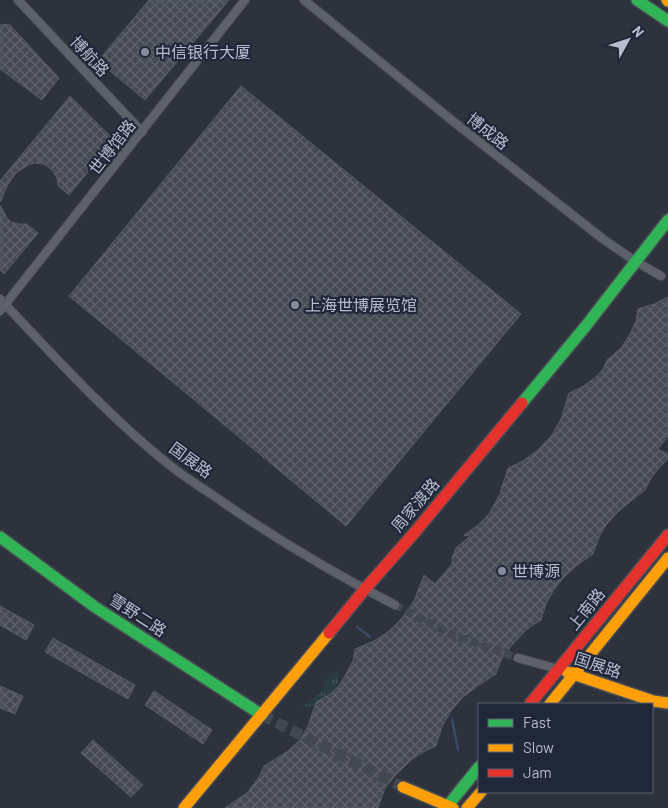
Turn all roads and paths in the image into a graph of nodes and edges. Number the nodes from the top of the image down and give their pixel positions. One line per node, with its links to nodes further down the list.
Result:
1 (18, 0): 6 (street, 博航路)
2 (245, 0): 6 (street, 世博馆路)
3 (304, 0): 8 (street, 博成路)
4 (637, 0): 5 (street)
5 (668, 21)
6 (142, 132): 10 (street, 世博馆路)
7 (668, 220): 8 (street, 周家渡路)
8 (635, 261): 9 (street, 博成路); 14 (street, 周家渡路)
9 (661, 276)
10 (2, 305): 14 (street, 国展路)
11 (668, 535): 17 (street, 上南路)
12 (0, 537): 22 (street, 雪野二路)
13 (668, 558): 18 (street, 上南路)
14 (365, 589): 15 (street, 国展路); 22 (street, 周家渡路)
15 (395, 605)
16 (518, 658): 17 (street, 国展路)
17 (558, 669): 18 (street, 国展路); 19 (street, 上南路)
18 (574, 674): 20 (street, 上南路); 21 (street, 国展路)
19 (531, 703)
20 (551, 703)
21 (668, 703)
22 (262, 714): 27 (street, 周家渡路)
23 (478, 768): 26 (street)
24 (403, 787): 26 (street)
25 (479, 793): 28 (street)
26 (449, 807)
27 (184, 808)
28 (467, 808)

